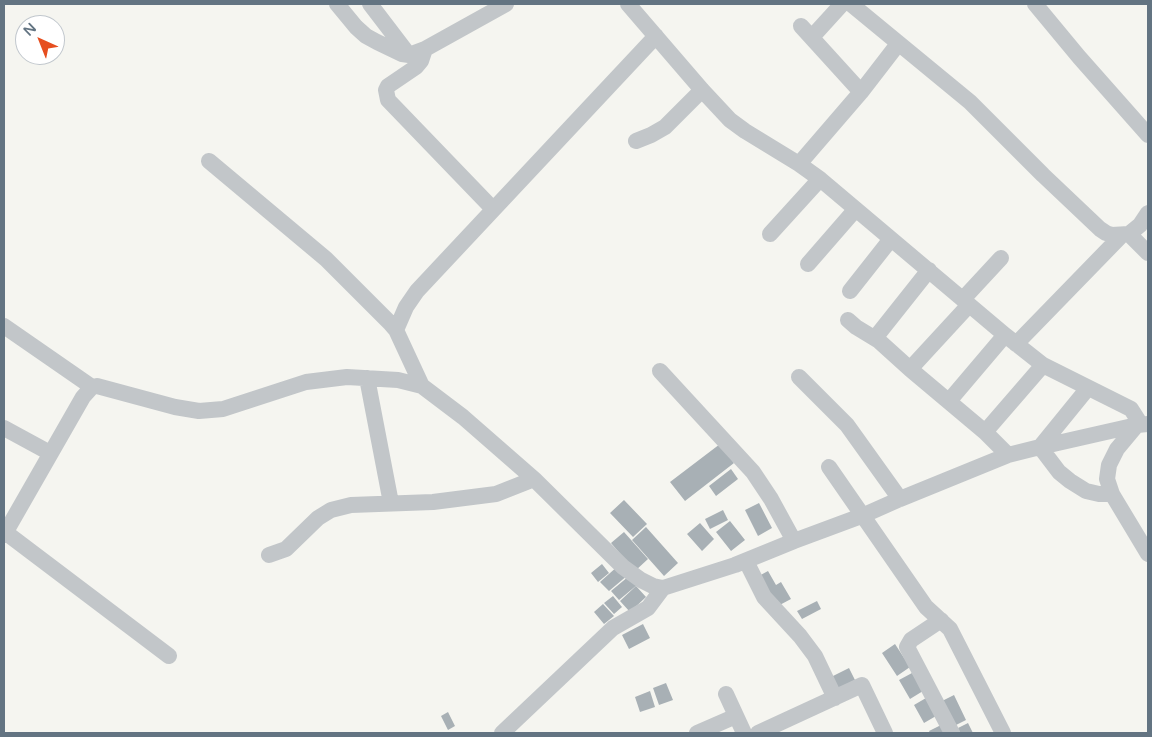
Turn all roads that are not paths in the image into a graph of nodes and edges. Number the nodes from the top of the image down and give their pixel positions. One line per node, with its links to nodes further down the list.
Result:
1 (338, 4): 11 (street)
2 (370, 4): 11 (street)
3 (506, 4): 10 (street)
4 (628, 4): 8 (street)
5 (842, 4): 13 (street)
6 (851, 4): 9 (street)
7 (1035, 4): 14 (street)
8 (656, 36): 12 (street); 19 (street)
9 (898, 44): 13 (street); 23 (street)
10 (425, 49): 11 (street); 19 (street)
11 (409, 55)
12 (702, 90): 15 (street); 17 (street)
13 (861, 92): 17 (street)
14 (1148, 135)
15 (636, 141)
16 (209, 162): 32 (street)
17 (799, 164): 18 (street)
18 (820, 179): 20 (street); 22 (street)
19 (494, 209): 32 (street)
20 (855, 210): 24 (street); 27 (street)
21 (1148, 213): 23 (street)
22 (770, 234)
23 (1126, 234): 25 (street); 35 (street)
24 (891, 239): 28 (street); 29 (street)
25 (1148, 253)
26 (1001, 258): 30 (street)
27 (808, 264)
28 (929, 270): 30 (street); 34 (street)
29 (850, 291)
30 (966, 302): 35 (street); 37 (street)
31 (848, 320): 34 (street)
32 (396, 330): 41 (street)
33 (7, 334): 42 (street)
34 (875, 338): 37 (street)
35 (1010, 340): 36 (street); 44 (street)
36 (1043, 365): 43 (street); 47 (street)
37 (910, 370): 44 (street)
38 (660, 371): 58 (street)
39 (367, 378): 41 (street); 42 (street); 55 (street)
40 (800, 378): 54 (street)
41 (422, 386): 52 (street)
42 (92, 387): 49 (street)
43 (1088, 388): 45 (street); 48 (street)
44 (949, 401): 47 (street)
45 (1143, 425): 48 (street); 53 (street)
46 (4, 428): 49 (street)
47 (985, 432): 50 (street)
48 (1040, 446): 50 (street); 53 (street)
49 (50, 453): 57 (street)
50 (1008, 456): 54 (street)
51 (829, 467): 56 (street)
52 (534, 479): 55 (street); 62 (street)
53 (1112, 494): 59 (street)
54 (900, 499): 56 (street)
55 (391, 503): 60 (street)
56 (864, 516): 58 (street); 63 (street)
57 (4, 534): 64 (street)
58 (794, 541): 61 (street)
59 (1148, 554)
60 (269, 555)
61 (746, 561): 62 (street); 66 (street)
62 (663, 588): 68 (street)
63 (941, 620): 73 (street); 74 (street)
64 (169, 656)
65 (726, 694): 67 (street)
66 (835, 698): 71 (street); 72 (street)
67 (736, 716): 69 (street); 70 (street)
68 (502, 733)
69 (697, 733)
70 (744, 733)
71 (758, 733)
72 (885, 733)
73 (952, 733)
74 (1003, 733)

